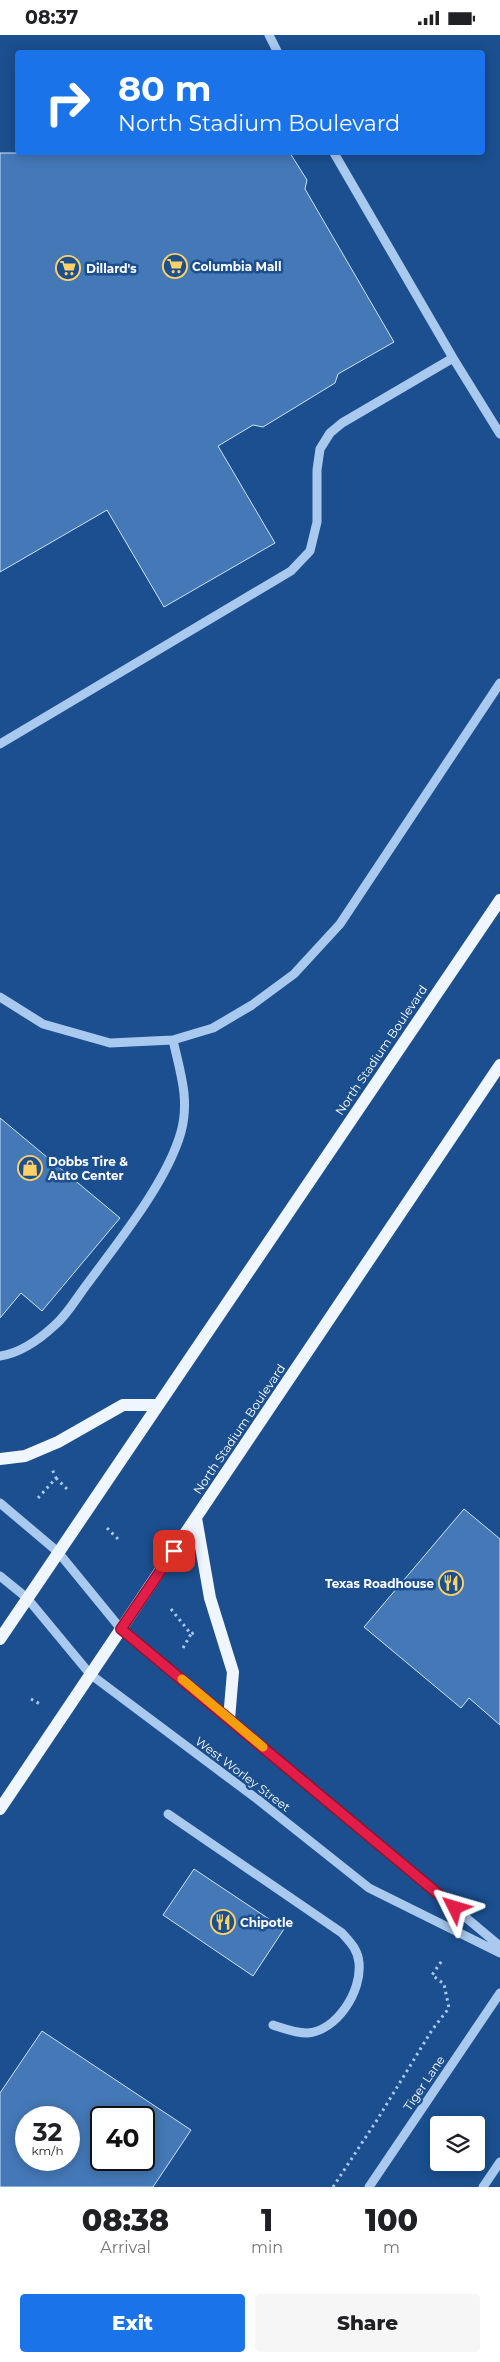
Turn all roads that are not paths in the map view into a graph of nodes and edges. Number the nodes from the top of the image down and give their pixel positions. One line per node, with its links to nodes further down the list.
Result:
1 (270, 35): 2 (street)
2 (277, 50)
3 (335, 155): 4 (street)
4 (453, 359): 5 (street); 7 (street)
5 (500, 434)
6 (500, 683): 10 (street)
7 (0, 744)
8 (500, 899): 13 (main road, North Stadium Boulevard)
9 (0, 997): 10 (street)
10 (172, 1040): 12 (street)
11 (500, 1065): 16 (main road, North Stadium Boulevard)
12 (0, 1356)
13 (158, 1405): 14 (main road); 17 (main road, North Stadium Boulevard)
14 (0, 1459)
15 (0, 1503): 17 (street)
16 (196, 1518): 20 (main road, North Stadium Boulevard); 23 (main road)
17 (58, 1552): 19 (main road, North Stadium Boulevard); 20 (street)
18 (0, 1576): 19 (street, West Worley Street)
19 (27, 1598): 21 (main road, North Stadium Boulevard); 22 (street, West Worley Street)
20 (121, 1629): 22 (main road, North Stadium Boulevard); 23 (street)
21 (0, 1639)
22 (90, 1674): 24 (main road, North Stadium Boulevard); 27 (street, West Worley Street)
23 (229, 1719): 26 (street)
24 (0, 1809)
25 (168, 1814): 29 (street)
26 (500, 1946)
27 (500, 1953)
28 (500, 1993): 31 (street, Tiger Lane)
29 (273, 2025)
30 (500, 2163): 32 (street)
31 (369, 2187)
32 (483, 2187)

